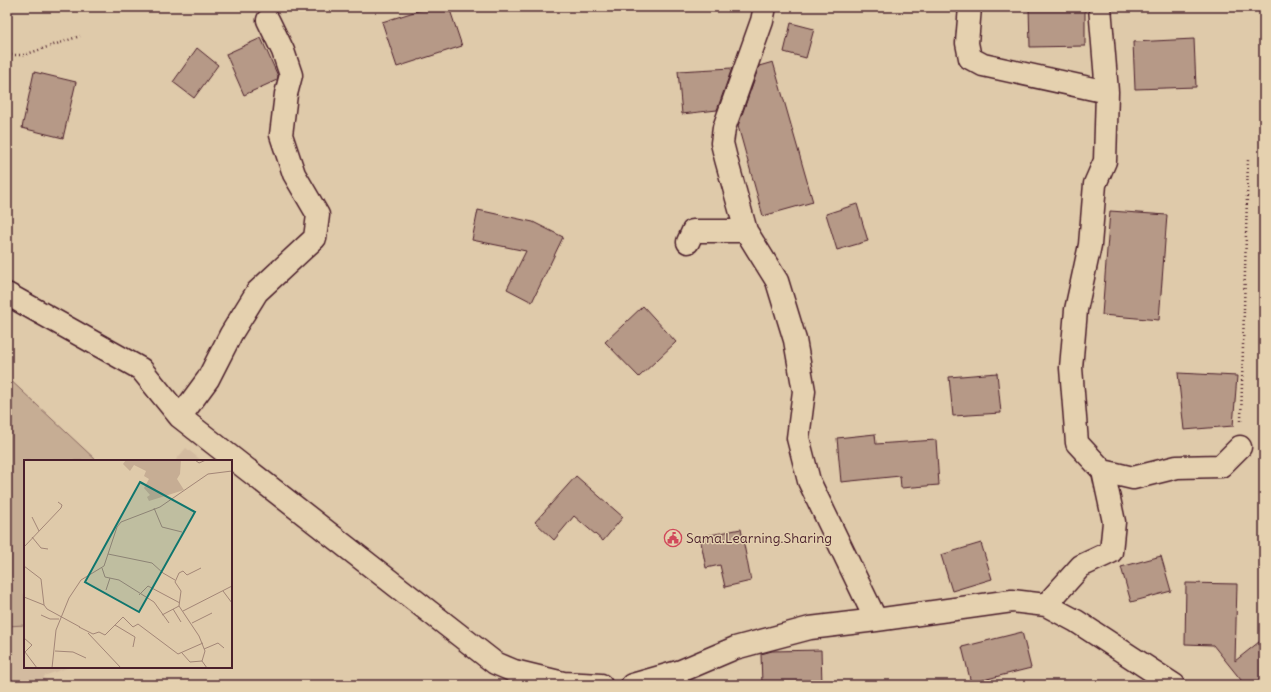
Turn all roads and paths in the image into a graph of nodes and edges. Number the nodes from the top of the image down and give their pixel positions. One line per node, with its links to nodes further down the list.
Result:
1 (765, 7): 9 (street)
2 (970, 7): 7 (street)
3 (1100, 7): 7 (street)
4 (268, 20): 12 (street)
5 (80, 36): 6 (path)
6 (7, 55)
7 (1107, 92): 14 (street)
8 (1248, 159): 13 (path)
9 (746, 231): 10 (street); 16 (street)
10 (688, 242)
11 (7, 294): 12 (street)
12 (180, 417): 17 (street)
13 (1240, 447): 14 (street)
14 (1104, 471): 15 (street)
15 (1046, 606): 16 (street); 19 (street)
16 (876, 620): 18 (street)
17 (601, 685)
18 (632, 685)
19 (1174, 685)

